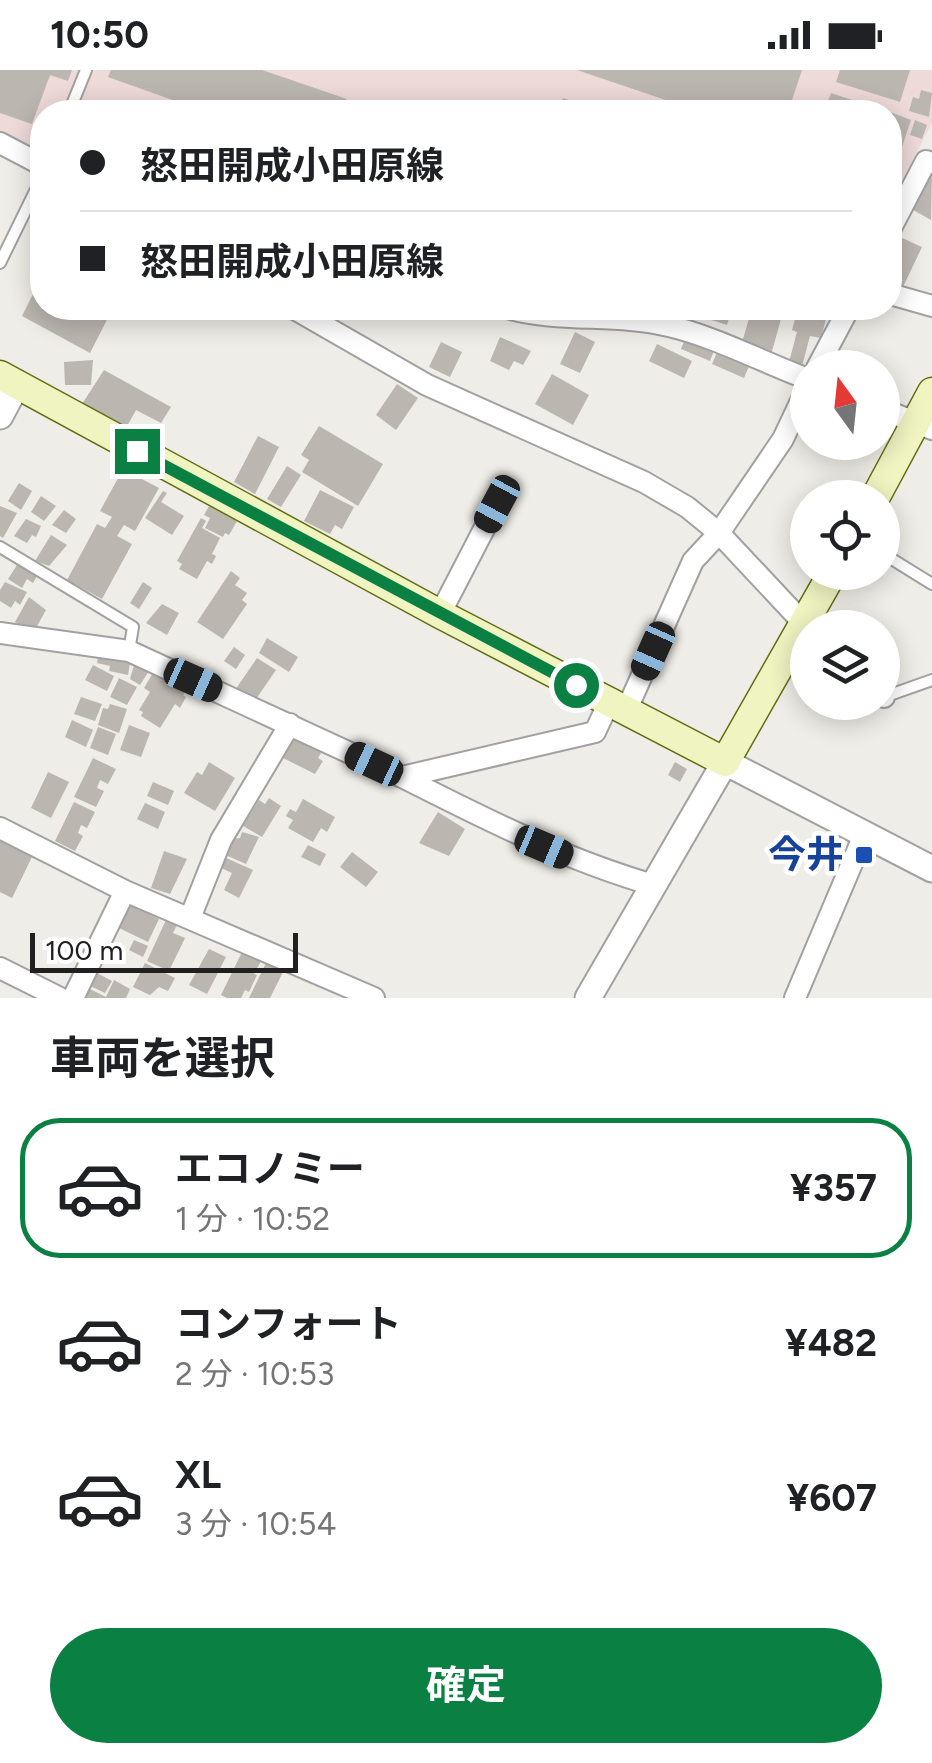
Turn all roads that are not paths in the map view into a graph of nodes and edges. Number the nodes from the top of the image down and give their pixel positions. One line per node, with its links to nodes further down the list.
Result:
1 (86, 70): 2 (lane)
2 (74, 100)
3 (0, 142): 4 (street)
4 (30, 158)
5 (930, 158): 7 (street)
6 (30, 201): 8 (lane)
7 (902, 208)
8 (0, 263)
9 (902, 297): 10 (street)
10 (932, 306)
11 (314, 320): 24 (street)
12 (579, 320): 15 (street)
13 (842, 320): 14 (street)
14 (826, 350)
15 (790, 375)
16 (8, 380): 18 (street); 29 (main road)
17 (932, 392): 21 (main road)
18 (0, 416)
19 (900, 416): 21 (street)
20 (790, 422): 24 (street)
21 (924, 426): 22 (main road)
22 (887, 480)
23 (497, 504): 29 (street)
24 (719, 534): 28 (street); 35 (street)
25 (0, 547): 31 (lane)
26 (900, 564): 27 (lane)
27 (932, 584)
28 (792, 610)
29 (440, 614): 35 (main road)
30 (0, 634): 31 (street)
31 (128, 651): 36 (street)
32 (790, 652): 37 (main road)
33 (932, 680): 34 (lane)
34 (900, 691)
35 (618, 707): 37 (main road); 38 (street)
36 (290, 724): 38 (street); 44 (street)
37 (725, 762): 40 (street); 42 (street)
38 (402, 777): 42 (street)
39 (0, 828): 43 (street)
40 (864, 835): 41 (street); 50 (street)
41 (932, 869)
42 (653, 885): 49 (street)
43 (125, 892): 44 (street); 47 (street)
44 (190, 918): 48 (street)
45 (0, 968): 46 (street)
46 (60, 998)
47 (73, 998)
48 (374, 998)
49 (588, 998)
50 (795, 998)

